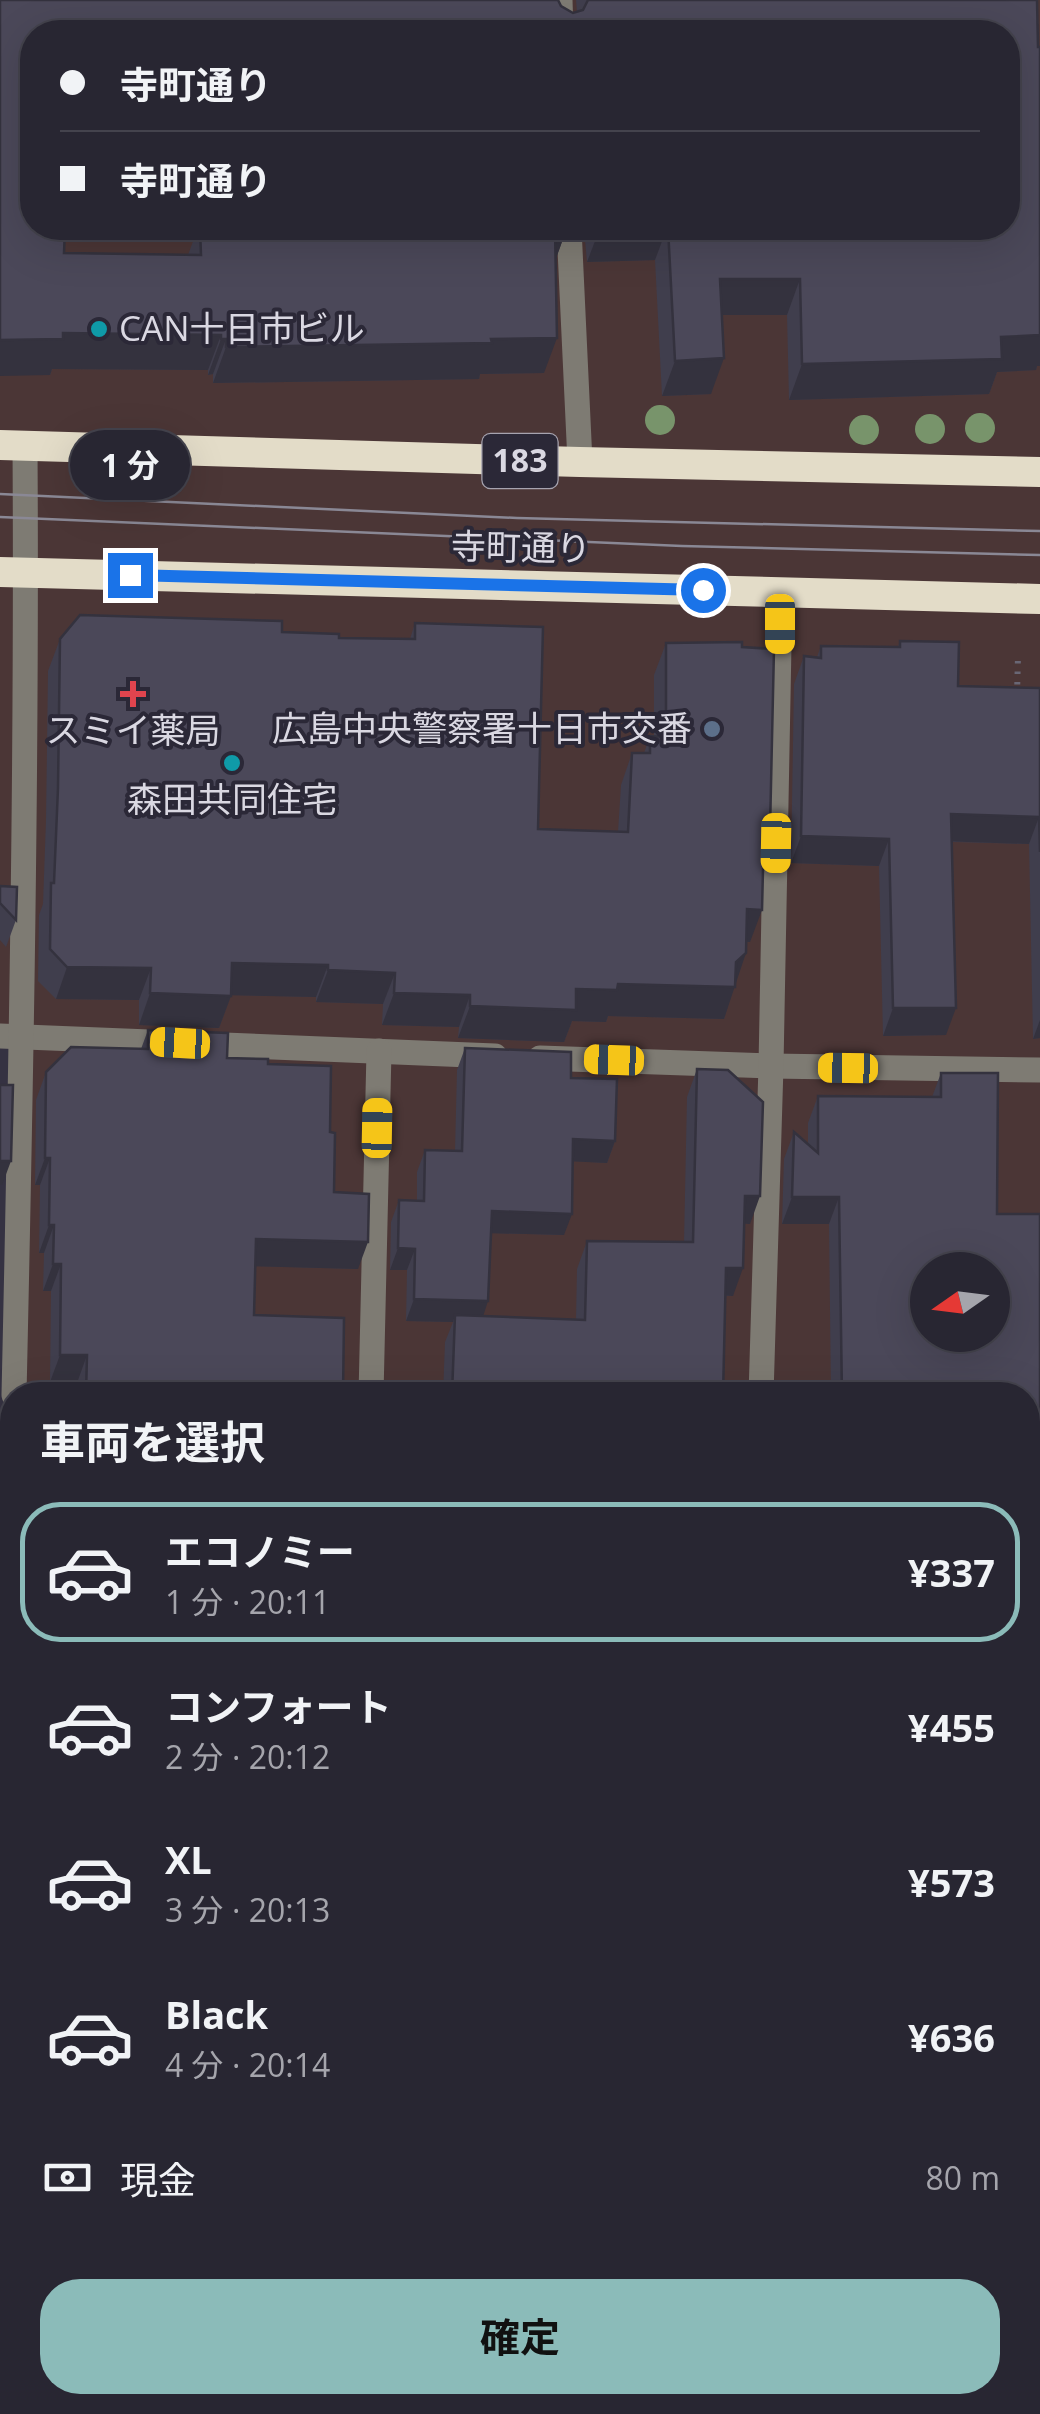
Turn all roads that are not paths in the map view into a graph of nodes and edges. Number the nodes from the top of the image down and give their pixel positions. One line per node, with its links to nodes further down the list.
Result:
1 (570, 240): 3 (street)
2 (13, 446): 3 (highway, 183); 5 (street)
3 (580, 462): 4 (highway, 183)
4 (1040, 472)
5 (13, 573): 6 (highway, 寺町通り); 8 (street)
6 (780, 592): 7 (highway, 寺町通り); 10 (street)
7 (1040, 599)
8 (11, 1036): 9 (street); 12 (street)
9 (379, 1051): 10 (street); 13 (street)
10 (771, 1066): 11 (street); 14 (street)
11 (1040, 1070)
12 (14, 1382)
13 (371, 1382)
14 (761, 1382)

